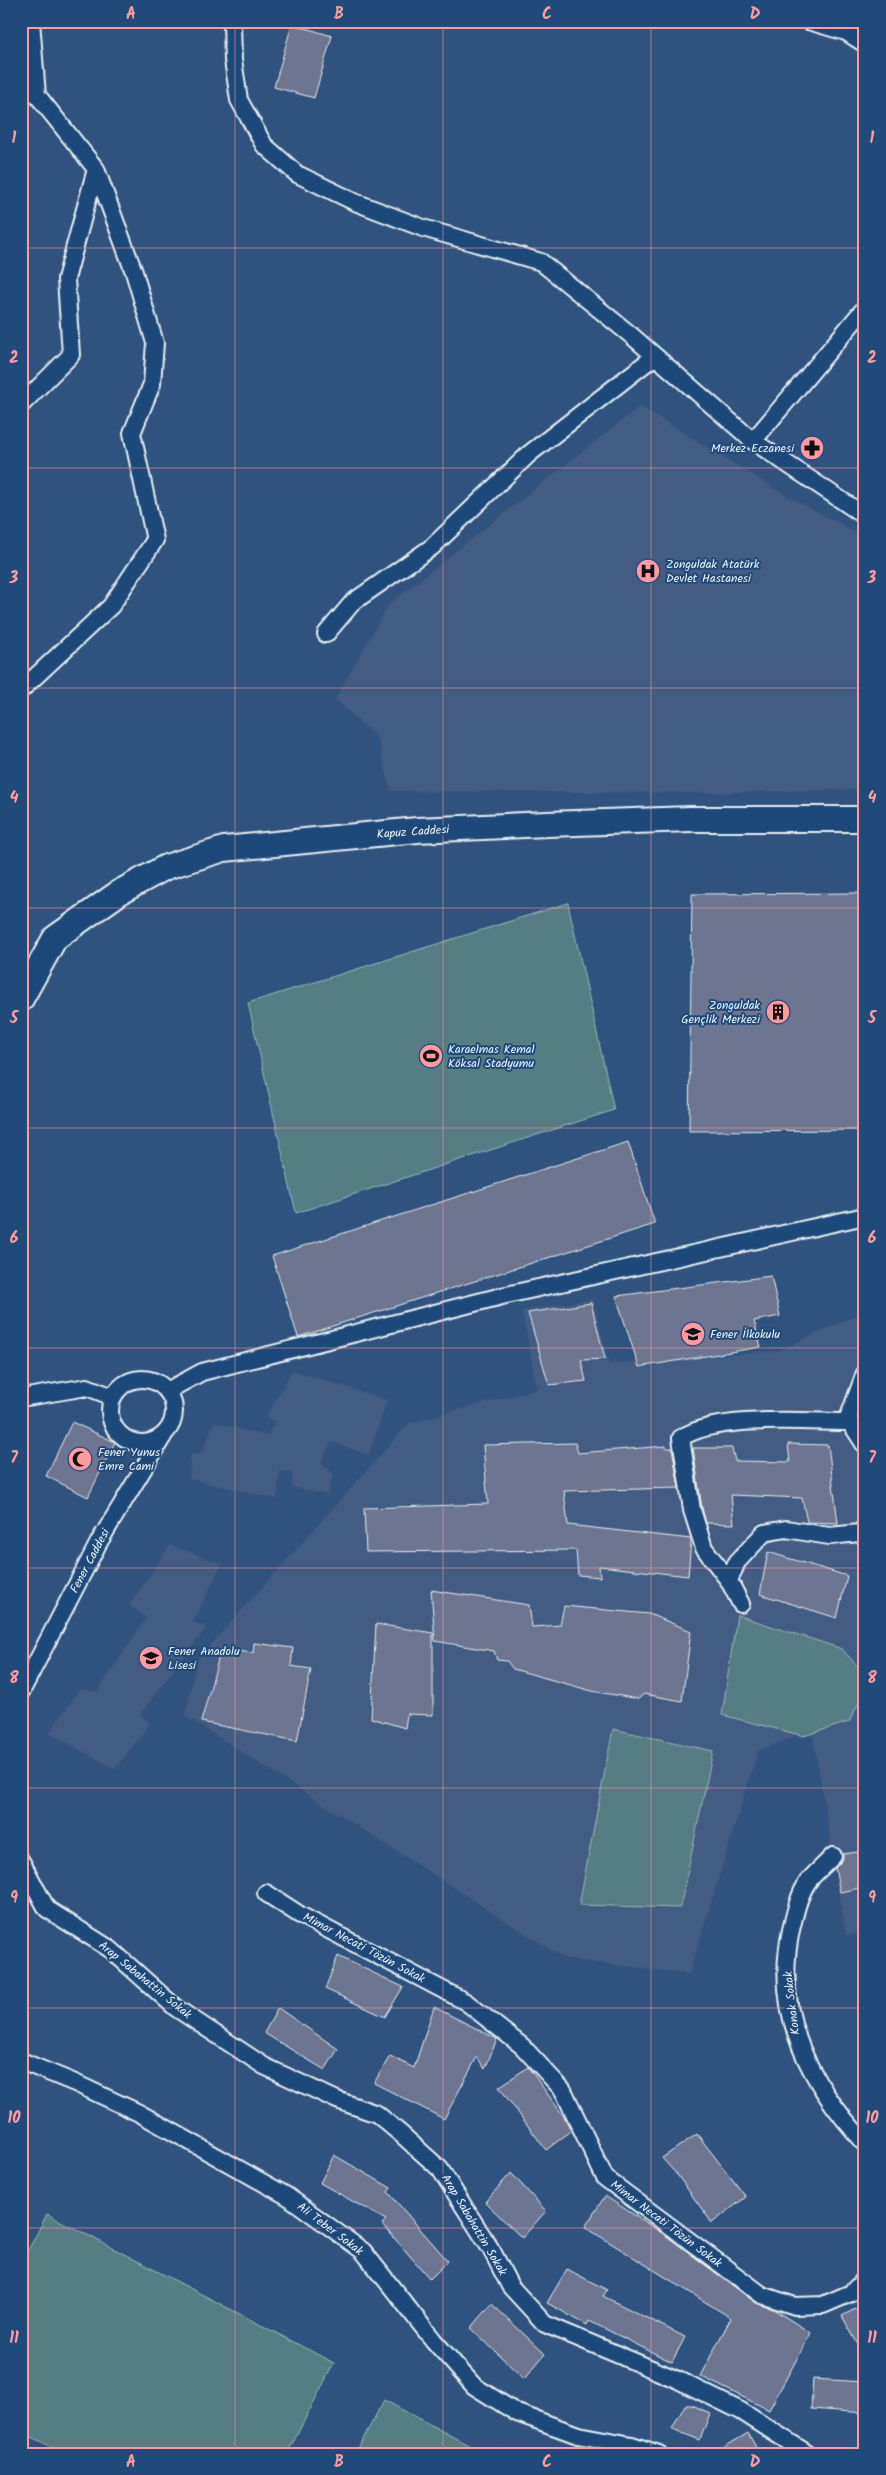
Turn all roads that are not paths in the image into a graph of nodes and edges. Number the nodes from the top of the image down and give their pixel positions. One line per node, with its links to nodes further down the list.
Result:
1 (32, 21): 5 (street)
2 (232, 21): 7 (street)
3 (808, 21): 4 (street)
4 (865, 44)
5 (96, 169): 8 (street); 12 (street)
6 (865, 308): 9 (street)
7 (655, 356): 9 (street); 11 (street)
8 (21, 405)
9 (753, 441): 10 (street)
10 (865, 516)
11 (326, 634)
12 (21, 690)
13 (865, 820): 14 (main road, Kapuz Caddesi)
14 (21, 999)
15 (865, 1216): 17 (street)
16 (865, 1373): 20 (street)
17 (167, 1391): 18 (street); 21 (street)
18 (113, 1397): 19 (street); 21 (street)
19 (21, 1398)
20 (850, 1422): 22 (street); 24 (street)
21 (165, 1433): 26 (street, Fener Caddesi)
22 (865, 1446)
23 (865, 1526): 24 (street)
24 (729, 1581): 25 (street)
25 (741, 1604)
26 (21, 1692)
27 (833, 1856): 31 (street, Konak Sokak)
28 (21, 1861): 34 (street, Arap Sabahattin Sokak)
29 (266, 1893): 32 (street, Mimar Necati Tözün Sokak)
30 (21, 2062): 33 (street, Ali Teber Sokak)
31 (865, 2143)
32 (865, 2278)
33 (658, 2454)
34 (808, 2454)

